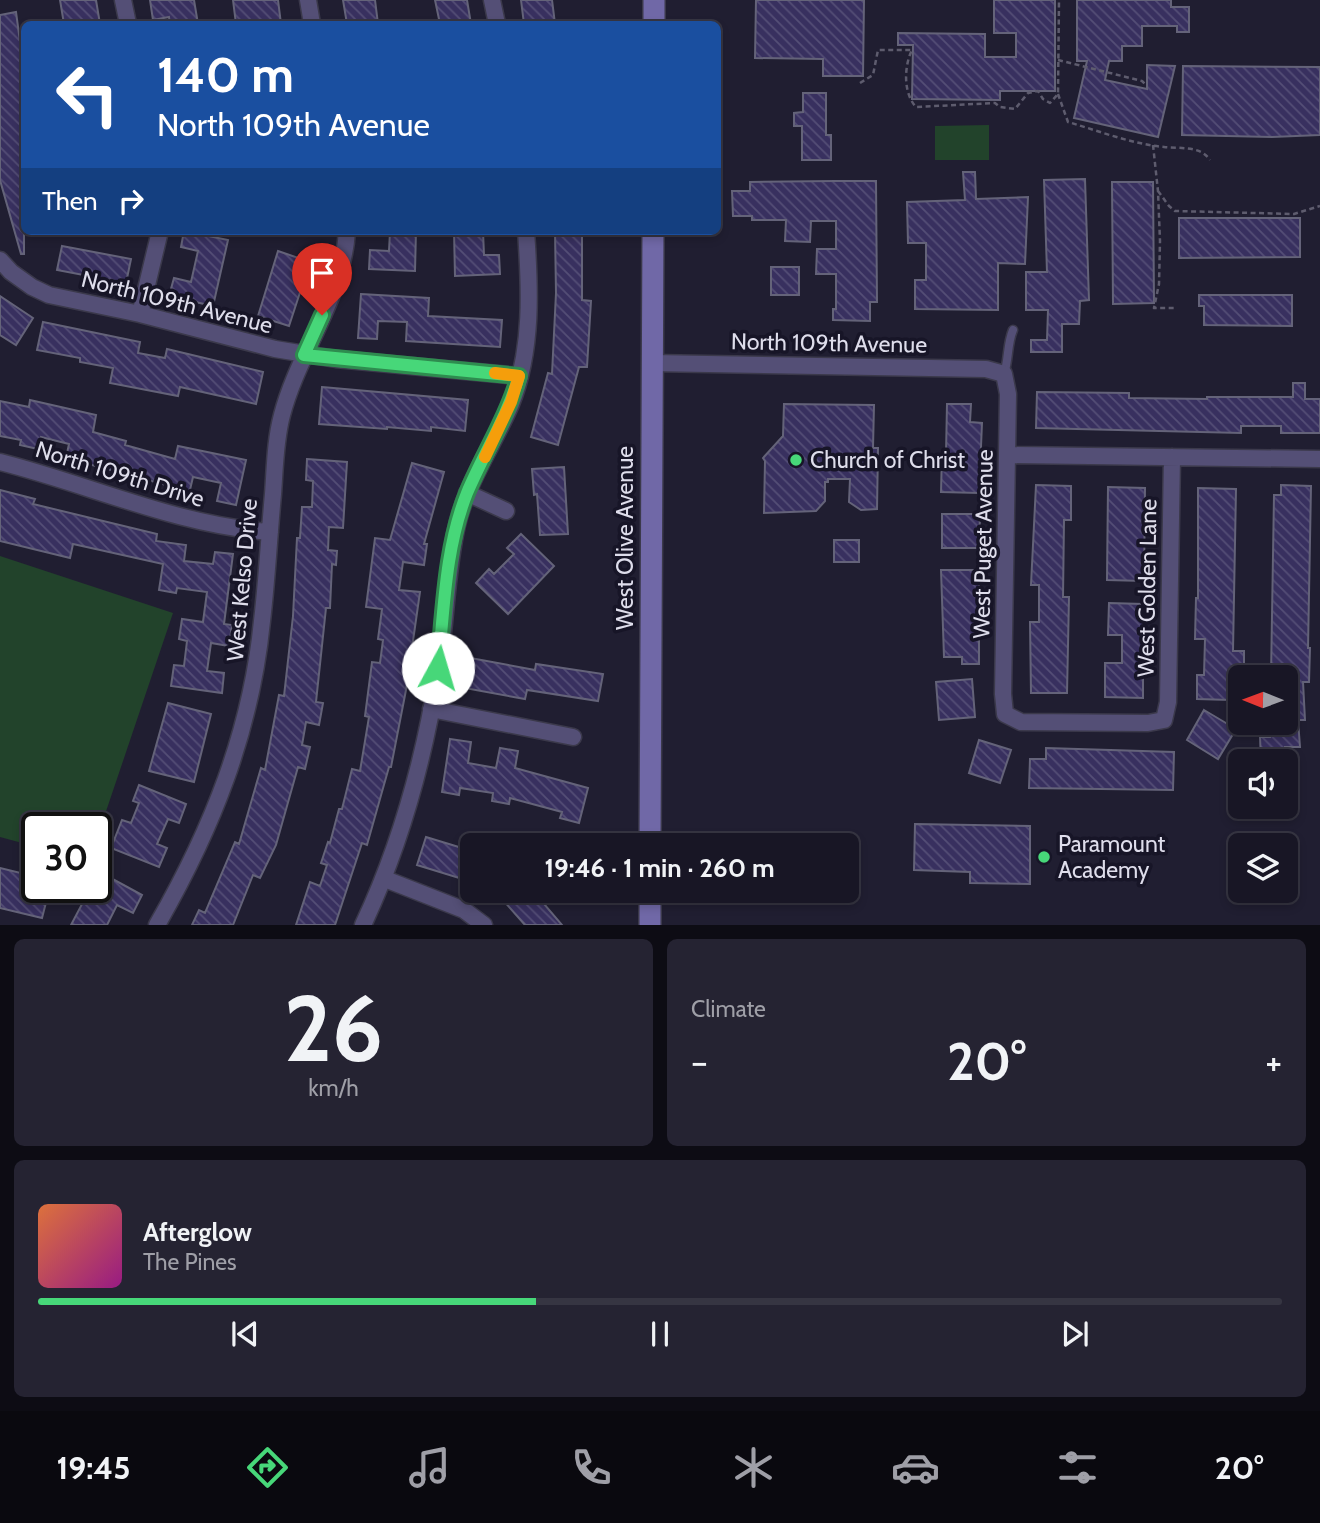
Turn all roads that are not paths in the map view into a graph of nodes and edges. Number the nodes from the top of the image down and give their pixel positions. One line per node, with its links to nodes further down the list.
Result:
1 (123, 0): 5 (street)
2 (308, 0): 6 (street)
3 (492, 0): 7 (street)
4 (654, 0): 8 (main road)
5 (127, 21)
6 (312, 21)
7 (496, 21)
8 (654, 21)
9 (159, 235): 14 (street)
10 (346, 235): 16 (street, West Kelso Drive)
11 (526, 235): 19 (street)
12 (653, 235): 17 (main road, West Olive Avenue)
13 (1, 261): 14 (street, North 109th Avenue)
14 (140, 314): 16 (street, North 109th Avenue)
15 (1013, 330): 18 (lane)
16 (304, 355): 19 (street, North 109th Avenue); 26 (street, West Kelso Drive)
17 (652, 363): 18 (street, North 109th Avenue); 30 (main road, West Olive Avenue)
18 (1004, 374): 20 (street, West Puget Avenue)
19 (519, 376): 24 (street)
20 (1007, 455): 21 (street); 28 (street, West Puget Avenue)
21 (1172, 457): 22 (street); 28 (street, West Golden Lane)
22 (1320, 459)
23 (0, 462): 26 (street, North 109th Drive)
24 (467, 494): 25 (street); 27 (street)
25 (506, 511)
26 (270, 532): 33 (street, West Kelso Drive)
27 (432, 709): 29 (street); 31 (street)
28 (1164, 720)
29 (573, 737)
30 (650, 833)
31 (385, 879): 34 (street); 35 (street)
32 (650, 903): 36 (main road)
33 (156, 925)
34 (363, 925)
35 (484, 925)
36 (650, 925)

